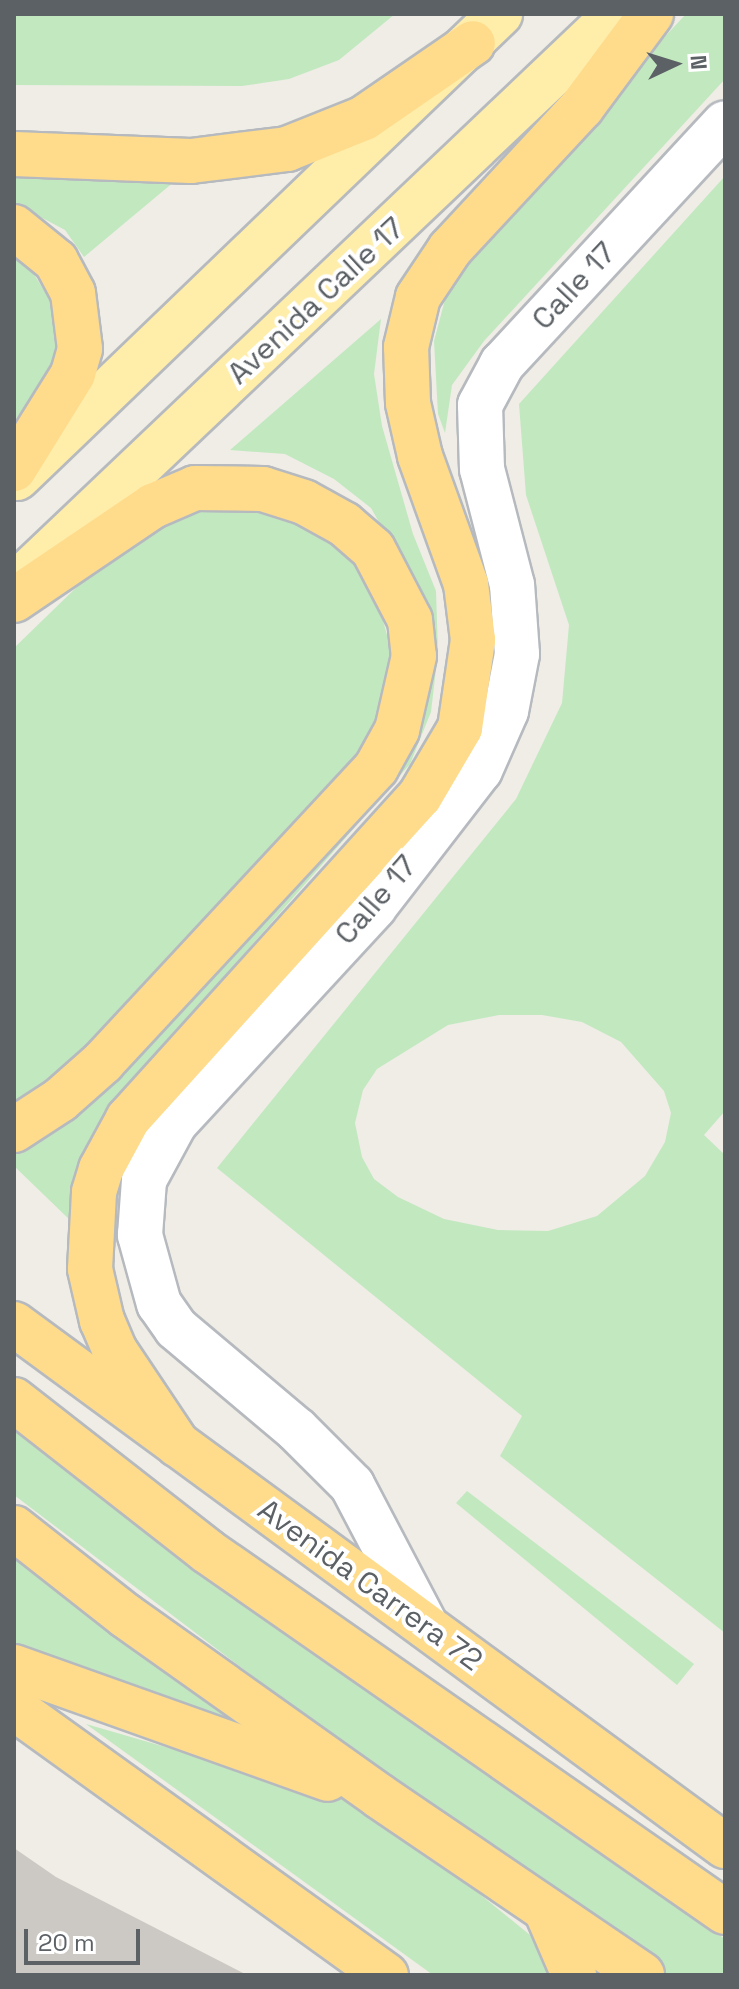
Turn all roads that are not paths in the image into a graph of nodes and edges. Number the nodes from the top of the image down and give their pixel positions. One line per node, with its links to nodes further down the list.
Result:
1 (616, 14): 9 (main road, Avenida Calle 17)
2 (651, 14): 14 (highway)
3 (486, 28): 5 (highway); 8 (main road)
4 (725, 123): 16 (street, Calle 17)
5 (14, 154)
6 (14, 227): 7 (highway)
7 (14, 469)
8 (14, 480)
9 (14, 585)
10 (14, 600): 11 (highway)
11 (14, 1130)
12 (14, 1324): 14 (highway, Avenida Carrera 72)
13 (14, 1400): 20 (highway)
14 (178, 1445): 16 (highway, Avenida Carrera 72)
15 (14, 1528): 19 (highway)
16 (426, 1626): 21 (highway, Avenida Carrera 72)
17 (14, 1667): 19 (highway)
18 (14, 1708): 24 (highway)
19 (379, 1796): 22 (highway)
20 (561, 1799): 21 (highway); 23 (highway)
21 (725, 1849)
22 (546, 1910): 25 (highway); 26 (highway)
23 (725, 1912)
24 (386, 1975)
25 (574, 1975)
26 (642, 1975)

